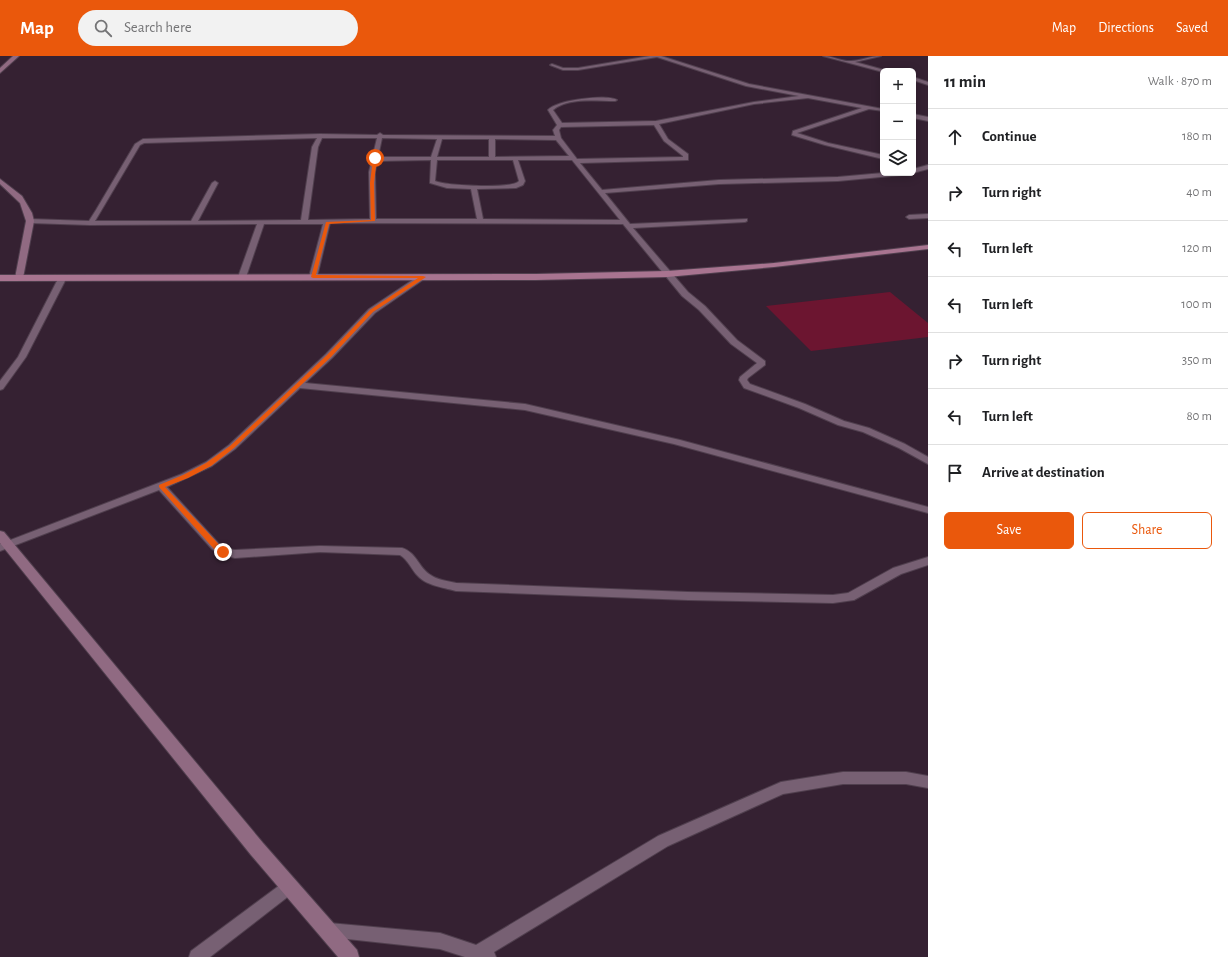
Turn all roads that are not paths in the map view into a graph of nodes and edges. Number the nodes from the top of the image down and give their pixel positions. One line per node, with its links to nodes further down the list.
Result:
1 (16, 56): 8 (street)
2 (657, 56): 6 (street); 13 (street)
3 (825, 56): 5 (street)
4 (879, 56): 5 (street)
5 (850, 62): 7 (street)
6 (552, 65)
7 (880, 70)
8 (0, 71)
9 (916, 78): 11 (street)
10 (916, 79): 12 (street)
11 (928, 79)
12 (928, 84)
13 (809, 96): 15 (street); 19 (street)
14 (614, 100): 20 (street)
15 (869, 107): 16 (street); 26 (street)
16 (880, 109)
17 (916, 117): 18 (street)
18 (928, 119)
19 (656, 123): 20 (street); 31 (street)
20 (560, 125): 25 (street)
21 (320, 136): 22 (street); 45 (street); 47 (street)
22 (380, 136): 23 (street); 27 (street)
23 (440, 136): 24 (street); 28 (street)
24 (492, 137): 25 (street); 29 (street)
25 (558, 138): 31 (street)
26 (880, 156)
27 (375, 158): 28 (street); 43 (street)
28 (434, 158): 29 (street); 37 (street)
29 (492, 158): 30 (street)
30 (515, 158): 31 (street); 37 (street)
31 (575, 160): 38 (street)
32 (928, 167): 33 (street)
33 (916, 169)
34 (880, 175): 38 (street)
35 (0, 181): 42 (street)
36 (216, 183): 48 (street)
37 (474, 187): 44 (street)
38 (601, 192): 50 (street)
39 (928, 216): 40 (street)
40 (909, 217)
41 (745, 220): 50 (street)
42 (30, 221): 47 (street); 58 (street)
43 (373, 221): 44 (street); 46 (street)
44 (480, 221): 50 (street)
45 (304, 222): 46 (street); 49 (street)
46 (327, 222): 55 (street)
47 (90, 223): 48 (street)
48 (193, 223): 49 (street)
49 (261, 223): 54 (street)
50 (627, 224): 52 (street)
51 (928, 247): 52 (main road)
52 (667, 274): 56 (main road); 61 (street)
53 (63, 277): 54 (main road); 58 (main road); 60 (street)
54 (242, 277): 55 (main road)
55 (313, 277): 56 (main road)
56 (423, 277): 59 (street)
57 (0, 278): 58 (main road)
58 (18, 278)
59 (297, 385): 62 (street); 63 (street)
60 (0, 387)
61 (928, 461)
62 (161, 486): 64 (street); 65 (street)
63 (928, 510)
64 (3, 543): 67 (street)
65 (928, 561)
66 (928, 782): 69 (street)
67 (289, 886): 68 (street); 70 (street)
68 (327, 930): 69 (street); 71 (street)
69 (482, 955)
70 (198, 957)
71 (350, 957)

